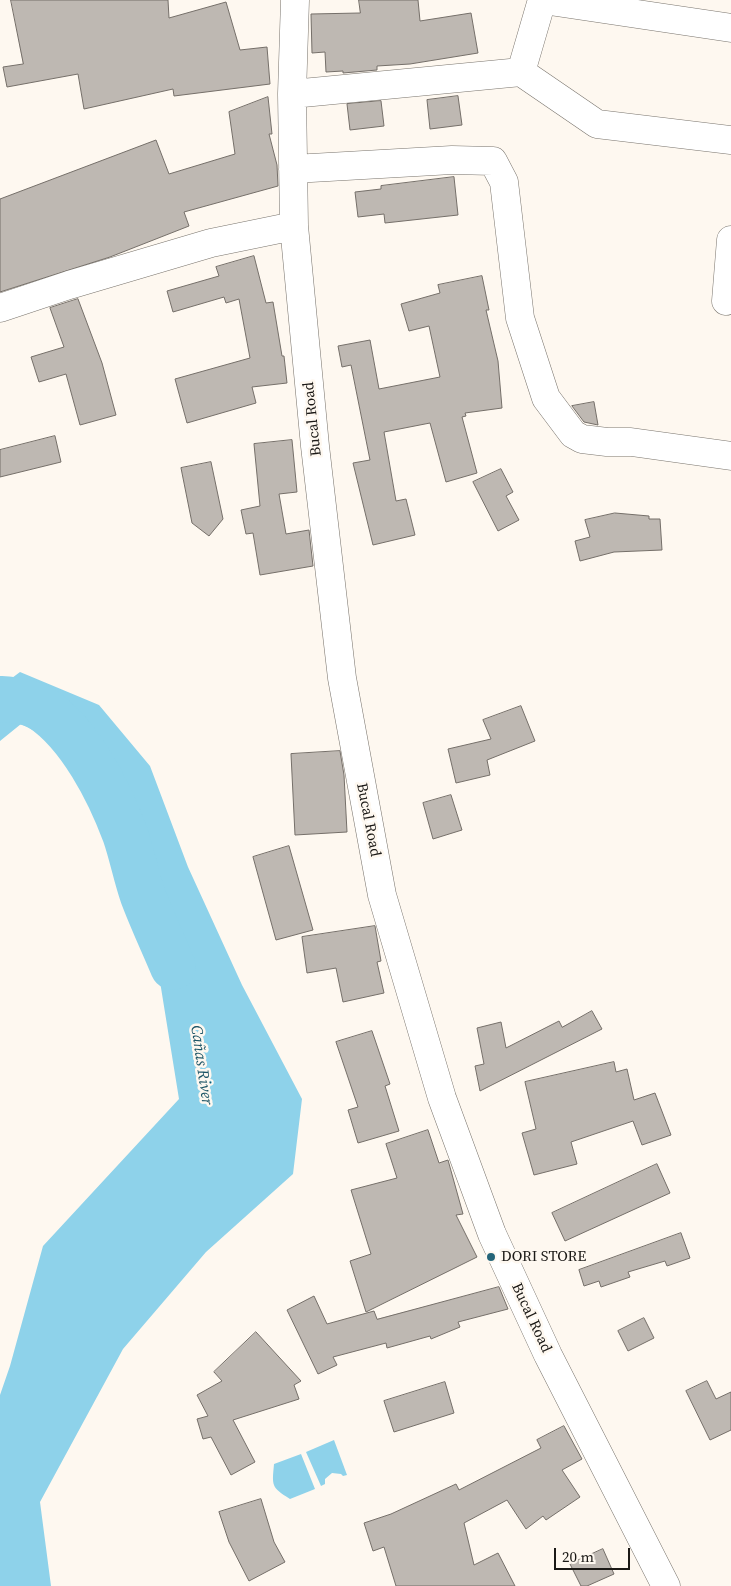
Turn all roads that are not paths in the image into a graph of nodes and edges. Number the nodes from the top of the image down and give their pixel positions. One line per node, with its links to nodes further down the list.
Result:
1 (295, 0): 6 (street, Bucal Road)
2 (542, 0): 3 (street); 5 (street)
3 (630, 6): 4 (street)
4 (731, 28)
5 (521, 72): 6 (street); 7 (street)
6 (292, 94): 8 (street, Bucal Road)
7 (731, 140)
8 (293, 168): 9 (street, Bucal Road); 13 (street)
9 (294, 226): 12 (street); 14 (street, Bucal Road)
10 (731, 240): 11 (street)
11 (726, 301)
12 (0, 308)
13 (731, 456)
14 (666, 1586)

